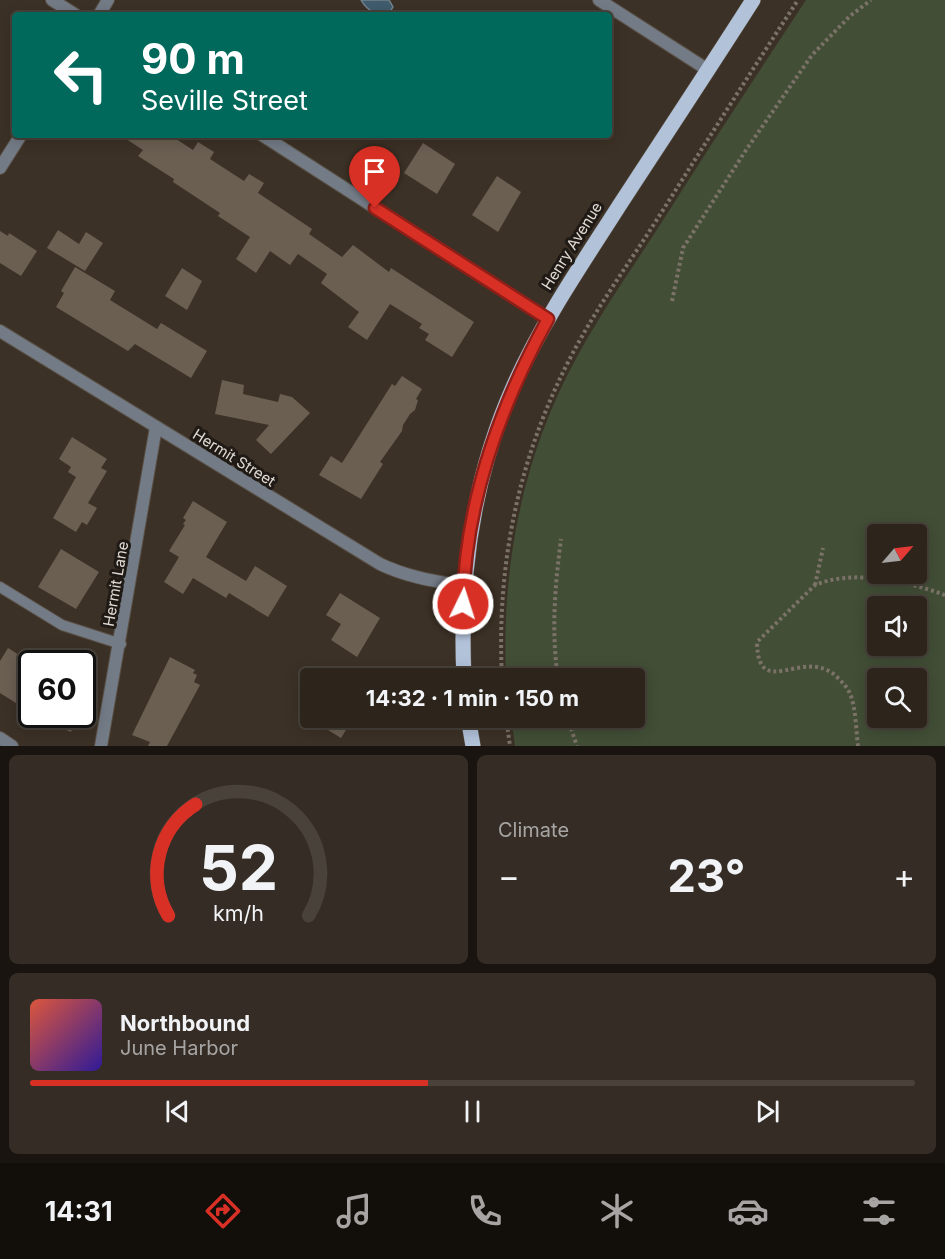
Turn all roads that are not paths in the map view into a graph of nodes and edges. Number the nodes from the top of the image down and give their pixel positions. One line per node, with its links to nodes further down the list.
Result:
1 (52, 0): 4 (street)
2 (599, 0): 5 (street)
3 (753, 0): 5 (main road, Henry Avenue)
4 (70, 12)
5 (708, 70): 9 (main road, Henry Avenue)
6 (19, 138): 8 (street)
7 (267, 138): 9 (street)
8 (0, 168)
9 (548, 319): 12 (main road, Henry Avenue)
10 (0, 331): 11 (street, Hermit Street)
11 (156, 427): 12 (street, Hermit Street); 14 (street, Hermit Lane)
12 (463, 586): 15 (main road, Henry Avenue)
13 (0, 587): 14 (lane)
14 (121, 644): 19 (street, Hermit Lane)
15 (464, 668)
16 (470, 728): 20 (main road)
17 (0, 738): 18 (street)
18 (12, 746)
19 (101, 746)
20 (473, 746)

